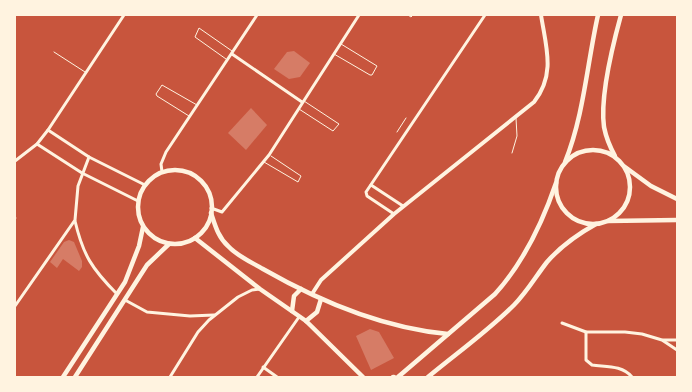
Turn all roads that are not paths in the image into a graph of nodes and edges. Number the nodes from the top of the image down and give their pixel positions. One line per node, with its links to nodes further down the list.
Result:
1 (124, 15): 15 (street)
2 (257, 15): 12 (street)
3 (359, 15): 10 (street)
4 (408, 15): 5 (lane)
5 (412, 15)
6 (485, 15): 24 (street)
7 (541, 15): 20 (street)
8 (598, 15): 33 (main road)
9 (621, 15): 29 (main road)
10 (340, 44): 13 (street); 13 (lane)
11 (54, 52): 15 (lane)
12 (232, 52): 14 (street); 14 (lane); 16 (street)
13 (334, 54): 16 (street)
14 (228, 60): 17 (street)
15 (86, 73): 23 (street)
16 (303, 101): 18 (street); 18 (lane)
17 (197, 106): 19 (street); 19 (lane)
18 (298, 108): 28 (street)
19 (190, 116): 35 (street)
20 (516, 117): 27 (lane); 42 (street)
21 (406, 118): 22 (lane)
22 (401, 126): 24 (lane); 25 (lane)
23 (48, 130): 26 (street); 30 (street)
24 (408, 130): 39 (street)
25 (396, 132)
26 (37, 144): 31 (street); 36 (street)
27 (512, 153)
28 (269, 155): 32 (street); 32 (lane)
29 (615, 156): 33 (main road); 34 (main road)
30 (89, 157): 36 (street); 38 (street)
31 (15, 161)
32 (264, 162): 43 (street)
33 (565, 163): 37 (main road)
34 (623, 165): 40 (main road); 47 (main road)
35 (162, 172): 38 (main road); 43 (main road)
36 (82, 173): 41 (street); 45 (street)
37 (556, 183): 48 (main road); 65 (main road)
38 (145, 185): 41 (main road)
39 (371, 185): 42 (street); 44 (street)
40 (677, 198)
41 (138, 201): 49 (main road)
42 (404, 206): 44 (street)
43 (211, 210): 50 (main road); 53 (main road)
44 (394, 214): 55 (street)
45 (75, 220): 54 (street); 58 (street)
46 (677, 220): 47 (main road)
47 (607, 221): 48 (main road)
48 (596, 224): 77 (main road)
49 (143, 227): 51 (main road); 54 (main road)
50 (195, 238): 51 (main road); 52 (main road)
51 (169, 244): 57 (main road)
52 (260, 289): 59 (main road); 60 (street)
53 (301, 289): 55 (main road); 59 (main road)
54 (116, 294): 70 (main road)
55 (312, 294): 56 (main road)
56 (321, 299): 62 (main road); 65 (main road)
57 (125, 300): 60 (street); 71 (main road)
58 (15, 306)
59 (292, 311): 61 (main road)
60 (215, 314): 72 (street)
61 (300, 316): 62 (main road); 69 (street)
62 (306, 321): 75 (main road)
63 (562, 323): 64 (street)
64 (586, 332): 66 (street); 78 (street)
65 (448, 334): 76 (main road)
66 (662, 340): 67 (street); 68 (street)
67 (677, 340)
68 (677, 350)
69 (263, 367): 73 (street); 74 (street)
70 (63, 377)
71 (75, 377)
72 (170, 377)
73 (257, 377)
74 (277, 377)
75 (363, 377)
76 (395, 377)
77 (428, 377)
78 (632, 377)

